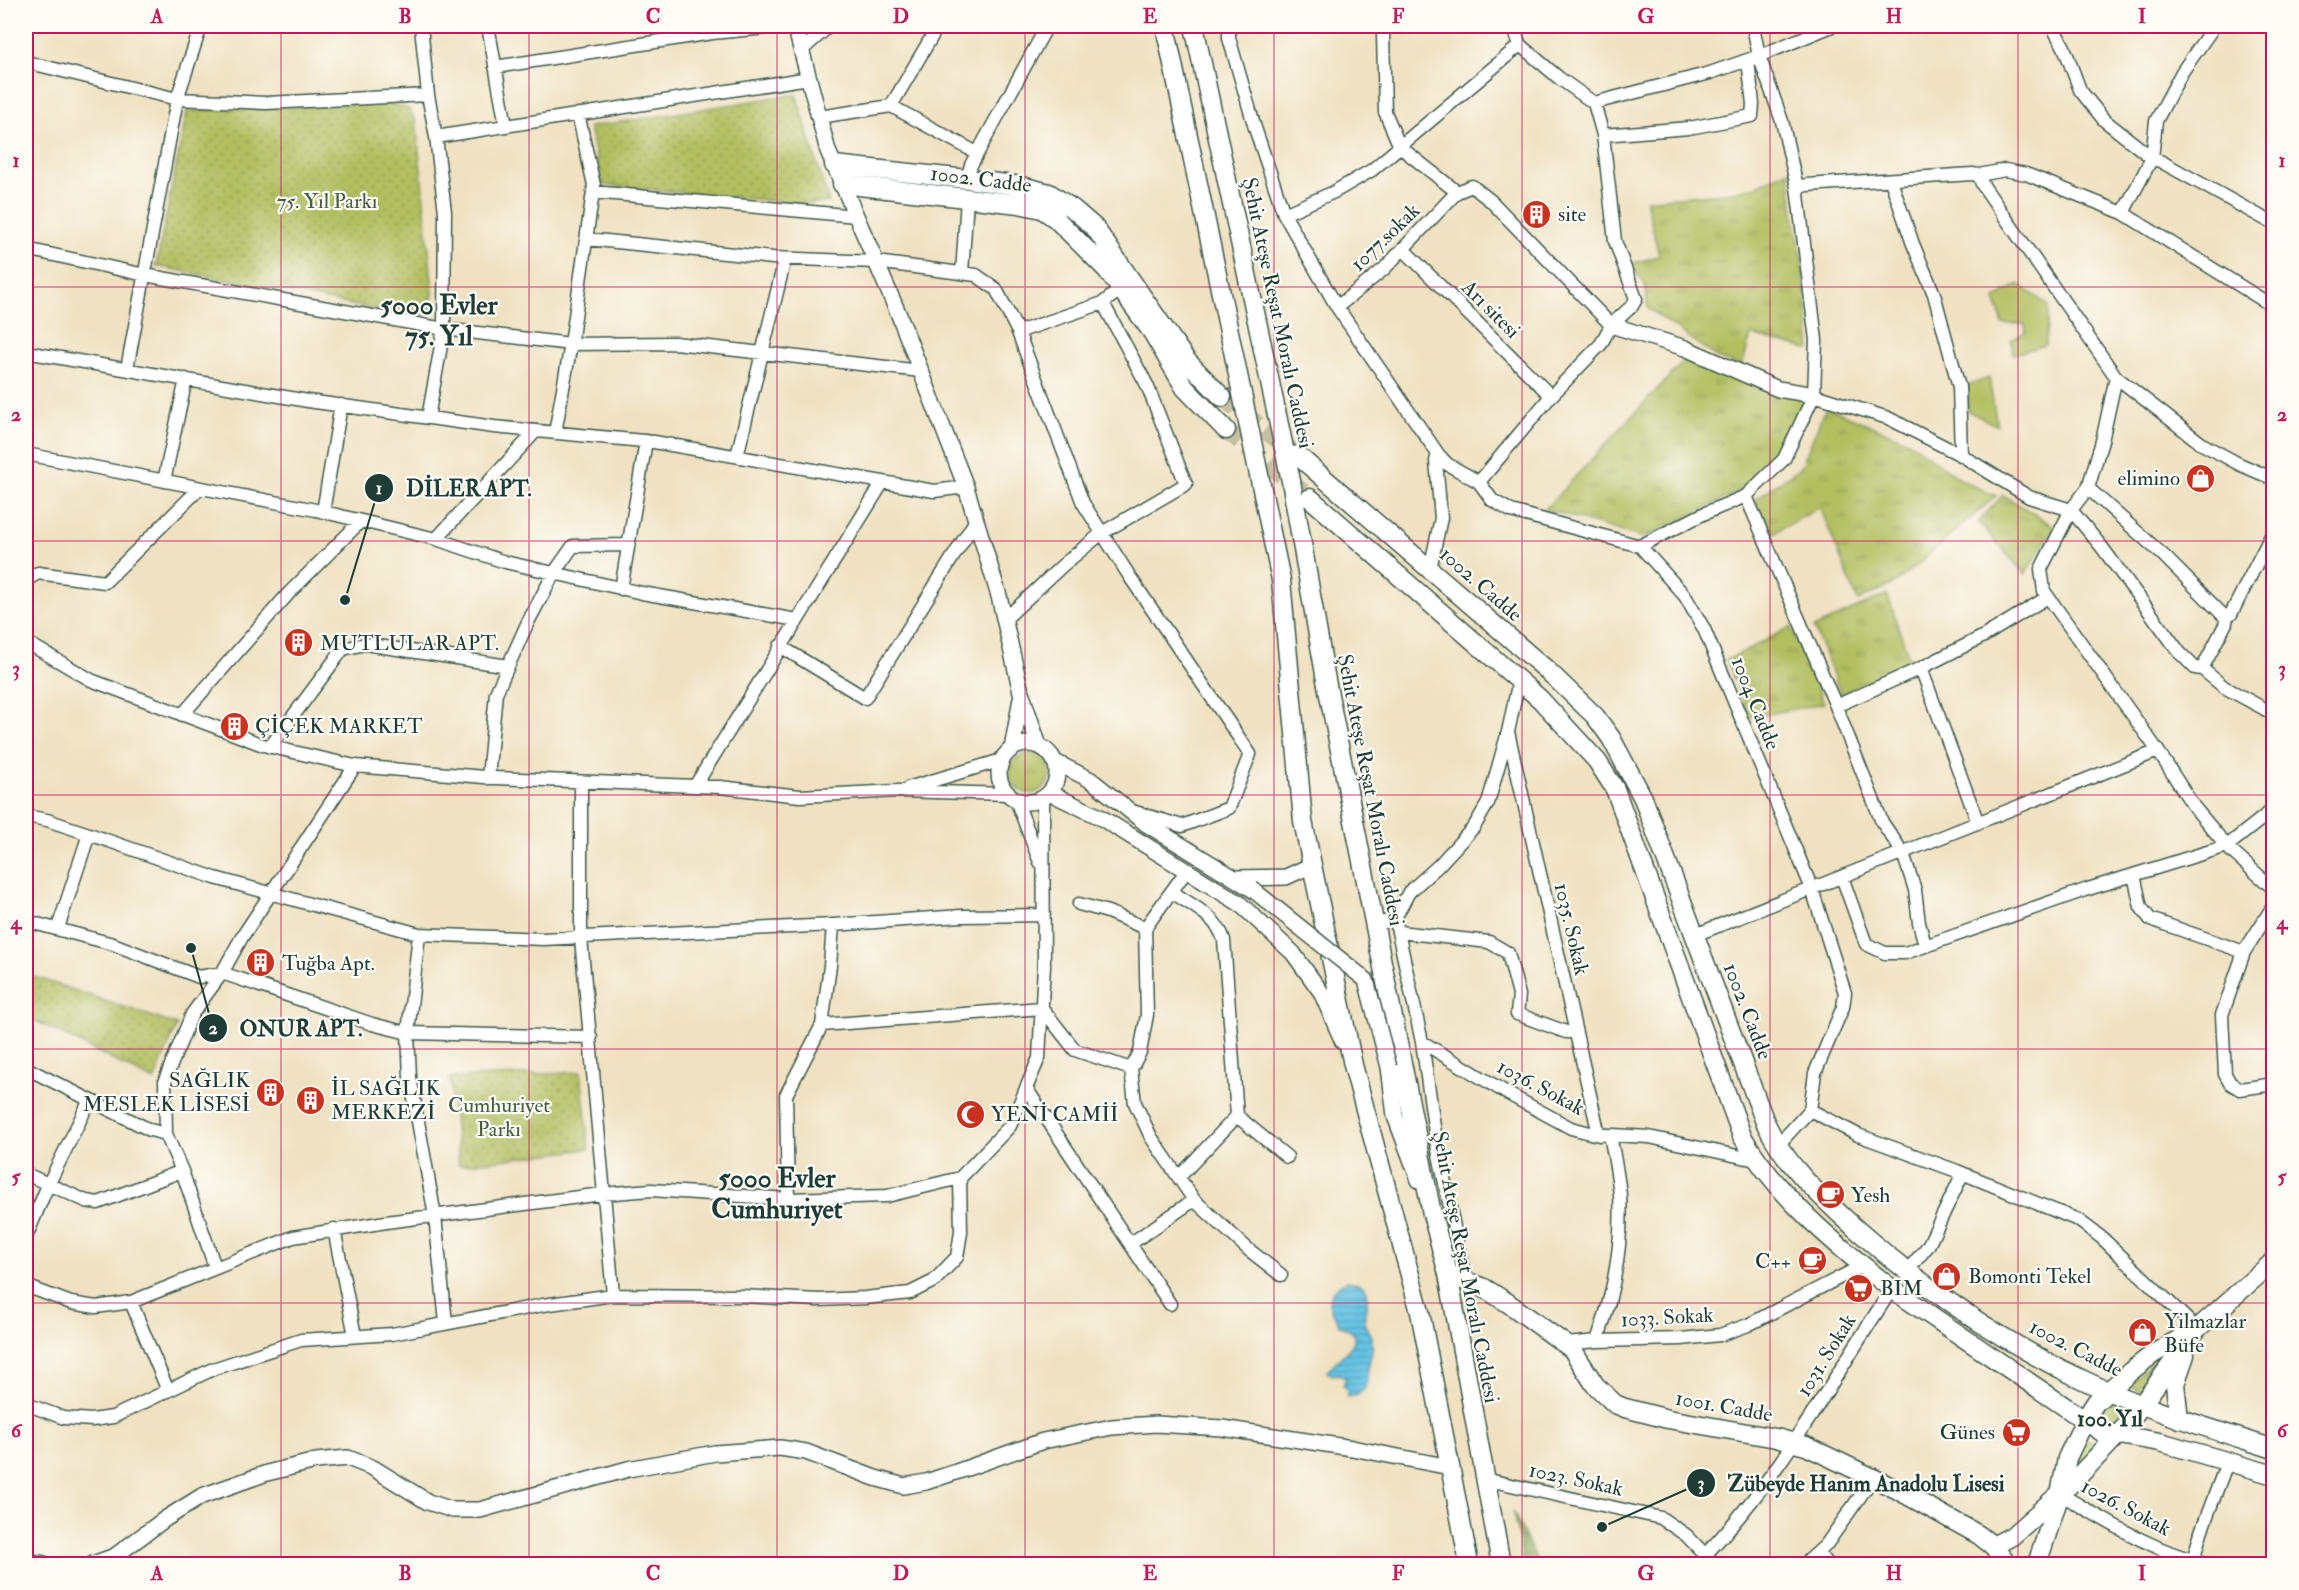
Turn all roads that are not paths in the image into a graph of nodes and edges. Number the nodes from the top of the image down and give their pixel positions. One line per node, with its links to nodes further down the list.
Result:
1 (201, 26): 25 (street)
2 (421, 26): 24 (street)
3 (488, 26): 22 (street)
4 (786, 26): 22 (street)
5 (795, 26): 19 (street)
6 (829, 26): 19 (street)
7 (938, 26): 27 (street)
8 (1047, 26): 34 (street)
9 (1165, 26): 142 (main road)
10 (1194, 26): 158 (main road, Şehit Ateşe Reşat Moralı Caddesi)
11 (1229, 26): 46 (street)
12 (1380, 26): 33 (street)
13 (1513, 26): 18 (street)
14 (1753, 26): 20 (street)
15 (1832, 26): 20 (street)
16 (2052, 26): 35 (street)
17 (2214, 26): 35 (street)
18 (1520, 45): 26 (street); 33 (street)
19 (802, 50): 23 (street)
20 (1754, 58): 26 (street); 31 (street); 41 (street)
21 (26, 62): 25 (street)
22 (495, 67): 30 (street)
23 (809, 78): 28 (street); 29 (street)
24 (428, 95): 25 (street); 32 (street)
25 (177, 99): 55 (street)
26 (1594, 103): 31 (street)
27 (891, 106): 29 (street); 34 (street)
28 (578, 114): 30 (street); 42 (street)
29 (819, 117): 36 (street)
30 (506, 126): 32 (street)
31 (1602, 135): 60 (street)
32 (436, 137): 61 (street)
33 (1400, 147): 43 (street); 46 (street)
34 (977, 153): 38 (street)
35 (2152, 158): 45 (street); 48 (street)
36 (834, 165): 38 (main road, 1002. Cadde); 40 (street)
37 (1979, 175): 39 (street); 45 (street); 68 (street)
38 (967, 179): 44 (main road); 56 (main road, 1002. Cadde)
39 (1891, 181): 41 (street); 82 (street)
40 (842, 184): 44 (main road, 1002. Cadde); 47 (street)
41 (1797, 187): 70 (street)
42 (593, 192): 47 (street); 49 (street)
43 (1457, 192): 51 (street, 1077.sokak); 60 (street)
44 (967, 199): 54 (street); 56 (main road, 1002. Cadde)
45 (2123, 213): 59 (street)
46 (1284, 214): 58 (street)
47 (856, 216): 53 (street)
48 (2274, 224)
49 (587, 239): 52 (street); 63 (street)
50 (26, 249): 55 (street)
51 (1403, 249): 58 (street, 1077.sokak); 71 (street, Arı sitesi)
52 (785, 259): 53 (street); 65 (street)
53 (876, 262): 54 (street); 67 (street)
54 (962, 273): 62 (street)
55 (145, 275): 61 (street); 66 (street)
56 (1126, 286): 57 (street); 72 (main road, 1002. Cadde); 75 (main road, 1002. Cadde)
57 (1103, 303): 62 (street); 97 (street)
58 (1337, 307): 80 (street)
59 (2274, 307)
60 (1611, 326): 70 (street); 71 (street)
61 (444, 329): 63 (street); 74 (street)
62 (1018, 332): 97 (street)
63 (571, 344): 65 (street); 77 (street)
64 (26, 352): 66 (street)
65 (763, 353): 67 (street); 83 (street)
66 (127, 369): 69 (street)
67 (921, 371): 88 (street)
68 (2116, 377): 84 (street); 90 (street)
69 (186, 379): 73 (street); 85 (street)
70 (1814, 394): 82 (street); 91 (street)
71 (1551, 396): 87 (street)
72 (1222, 397)
73 (341, 405): 74 (street); 94 (street)
74 (428, 418): 76 (street)
75 (1226, 430)
76 (537, 431): 77 (street); 99 (street)
77 (555, 433): 78 (street)
78 (646, 441): 83 (street); 100 (street)
79 (26, 454): 85 (street)
80 (1438, 454): 87 (street); 102 (street)
81 (1297, 455): 102 (main road, 1002. Cadde)
82 (1961, 455): 93 (street)
83 (737, 456): 86 (street)
84 (2274, 479)
85 (164, 480): 89 (street)
86 (883, 482): 88 (street); 109 (street)
87 (1479, 482): 101 (street)
88 (966, 487): 95 (street)
89 (200, 488): 94 (street); 104 (street)
90 (2088, 488): 93 (street); 108 (street)
91 (1746, 496): 101 (street); 119 (street)
92 (1310, 498): 106 (main road)
93 (2071, 510): 107 (street); 116 (street)
94 (323, 512): 96 (street)
95 (975, 520): 110 (street); 112 (street)
96 (361, 521): 99 (street); 121 (street)
97 (1102, 533): 110 (street); 136 (street)
98 (2272, 538): 108 (street)
99 (436, 539): 103 (street)
100 (628, 545): 103 (street); 105 (street)
101 (1640, 546): 149 (street, 1004 Cadde)
102 (1430, 569): 106 (main road); 113 (main road, 1002. Cadde)
103 (554, 573): 105 (street); 114 (street)
104 (26, 580)
105 (621, 589): 109 (street)
106 (1414, 589): 117 (main road)
107 (2048, 597): 115 (street); 125 (street)
108 (2226, 618): 116 (street)
109 (797, 620): 112 (street)
110 (1004, 620): 118 (street)
111 (26, 642): 121 (street)
112 (780, 646): 131 (street)
113 (1535, 660): 117 (main road); 163 (main road, 1002. Cadde)
114 (508, 666): 124 (street); 129 (street)
115 (1921, 668): 119 (street); 138 (street)
116 (2202, 669): 120 (street)
117 (1519, 680): 122 (street); 165 (main road)
118 (1021, 692): 123 (street); 126 (street)
119 (1836, 706): 141 (street)
120 (2274, 714)
121 (182, 715): 124 (street)
122 (1508, 732): 155 (street); 171 (street, 1035. Sokak)
123 (1039, 746): 126 (street); 127 (street)
124 (270, 747): 128 (street)
125 (2158, 751): 138 (street); 140 (street)
126 (1007, 755): 132 (street); 134 (street)
127 (1056, 762): 133 (street); 136 (street)
128 (355, 766): 129 (street); 150 (street)
129 (488, 778): 130 (street)
130 (581, 782): 131 (street); 164 (street)
131 (695, 786): 132 (street)
132 (898, 791): 134 (street)
133 (1046, 796): 134 (street); 143 (street); 144 (street)
134 (1013, 797): 143 (street)
135 (2274, 810): 140 (street)
136 (1131, 811): 147 (street)
137 (26, 816): 139 (street)
138 (1978, 823): 141 (street)
139 (89, 834): 150 (street); 159 (street)
140 (2227, 846): 145 (street); 148 (street)
141 (1903, 852): 146 (street); 166 (street)
142 (1312, 865): 147 (street); 175 (main road)
143 (1043, 868): 154 (street)
144 (1187, 870): 151 (street); 175 (street)
145 (2133, 875): 166 (street); 167 (street)
146 (1842, 877): 149 (street); 166 (street)
147 (1233, 878): 197 (street, bridge)
148 (2274, 889)
149 (1812, 890): 163 (street); 181 (street, 1004 Cadde)
150 (272, 892): 162 (street); 168 (street)
151 (1172, 892): 160 (street); 182 (street)
152 (1079, 904): 160 (street)
153 (2274, 905): 167 (street)
154 (1043, 915): 157 (street); 169 (street)
155 (1395, 918): 158 (street); 161 (street)
156 (26, 921): 159 (street)
157 (833, 925): 164 (street); 170 (street)
158 (1374, 926): 197 (main road, Şehit Ateşe Reşat Moralı Caddesi)
159 (58, 928): 168 (street)
160 (1145, 928): 177 (street)
161 (1399, 932): 171 (street); 174 (street)
162 (419, 934): 164 (street); 172 (street)
163 (1695, 935): 165 (main road); 185 (main road, 1002. Cadde)
164 (581, 938): 173 (street)
165 (1672, 944): 187 (main road)
166 (1925, 945)
167 (2244, 952): 178 (street)
168 (222, 974): 172 (street); 183 (street)
169 (1042, 1008): 170 (street); 177 (street); 179 (street)
170 (822, 1025): 195 (street)
171 (1575, 1032): 184 (street, 1035. Sokak)
172 (408, 1033): 173 (street); 198 (street)
173 (591, 1036): 194 (street)
174 (1422, 1042): 184 (street, 1036. Sokak); 208 (street)
175 (1353, 1065): 229 (main road)
176 (26, 1068): 180 (street)
177 (1131, 1069): 191 (street)
178 (2274, 1084)
179 (1026, 1088): 192 (street); 201 (street)
180 (90, 1100): 183 (street); 193 (street)
181 (1810, 1110): 185 (street); 190 (street)
182 (1237, 1116): 186 (street); 191 (street)
183 (166, 1134): 188 (street)
184 (1605, 1135): 187 (street, 1036. Sokak); 217 (street, 1035. Sokak)
185 (1777, 1146): 187 (main road); 205 (main road, 1002. Cadde)
186 (1287, 1157)
187 (1756, 1160): 203 (main road)
188 (182, 1171): 193 (street); 204 (street)
189 (26, 1174): 193 (street)
190 (1962, 1175): 205 (street); 215 (street)
191 (1179, 1178): 196 (street)
192 (960, 1179): 195 (street); 211 (street)
193 (48, 1185): 200 (street)
194 (602, 1194): 195 (street); 198 (street); 211 (street)
195 (788, 1199)
196 (1194, 1200): 201 (street); 207 (street)
197 (1432, 1214): 206 (main road, Şehit Ateşe Reşat Moralı Caddesi)
198 (435, 1216): 199 (street); 214 (street)
199 (334, 1229): 204 (street); 216 (street)
200 (26, 1237)
201 (1130, 1244): 213 (street)
202 (2274, 1261): 215 (main road)
203 (1862, 1266): 210 (main road); 217 (street, 1033. Sokak)
204 (215, 1267): 212 (street)
205 (1908, 1270): 210 (main road); 220 (main road, 1002. Cadde)
206 (1448, 1274): 208 (main road, 1001. Cadde); 232 (main road, Şehit Ateşe Reşat Moralı Caddesi)
207 (1281, 1275)
208 (1465, 1280): 218 (main road, 1001. Cadde)
209 (26, 1286): 212 (street)
210 (1892, 1288): 224 (main road); 226 (street, 1031. Sokak)
211 (613, 1295): 214 (street)
212 (131, 1302): 219 (street)
213 (1170, 1304)
214 (446, 1323): 216 (street)
215 (2197, 1329): 220 (main road); 222 (main road); 223 (main road)
216 (355, 1336): 219 (street)
217 (1597, 1341): 218 (street, 1033. Sokak)
218 (1566, 1344): 226 (main road, 1001. Cadde)
219 (168, 1391): 221 (street)
220 (2108, 1391): 222 (main road, 1002. Cadde); 224 (main road)
221 (26, 1404)
222 (2142, 1405): 223 (main road, 1002. Cadde); 225 (main road)
223 (2179, 1419): 227 (main road, 1002. Cadde)
224 (2084, 1421): 225 (main road); 233 (main road)
225 (2117, 1435): 228 (main road); 233 (main road)
226 (1795, 1443): 231 (main road, 1001. Cadde); 235 (street, 1031. Sokak)
227 (2274, 1449)
228 (2228, 1460): 230 (main road); 238 (street)
229 (1450, 1467): 240 (street); 241 (main road)
230 (2274, 1475)
231 (1873, 1478): 234 (street); 236 (main road, 1001. Cadde)
232 (1484, 1479): 235 (street, 1023. Sokak); 242 (main road, Şehit Ateşe Reşat Moralı Caddesi)
233 (2060, 1494): 236 (main road); 238 (street, 1026. Sokak); 246 (main road)
234 (1818, 1553): 244 (street); 245 (street)
235 (1705, 1555): 243 (street, 1023. Sokak)
236 (1998, 1557)
237 (26, 1561): 239 (street)
238 (2193, 1563): 247 (street, 1026. Sokak)
239 (44, 1564)
240 (93, 1564)
241 (1469, 1564)
242 (1501, 1564)
243 (1714, 1564)
244 (1805, 1564)
245 (1828, 1564)
246 (2037, 1564)
247 (2209, 1564)

